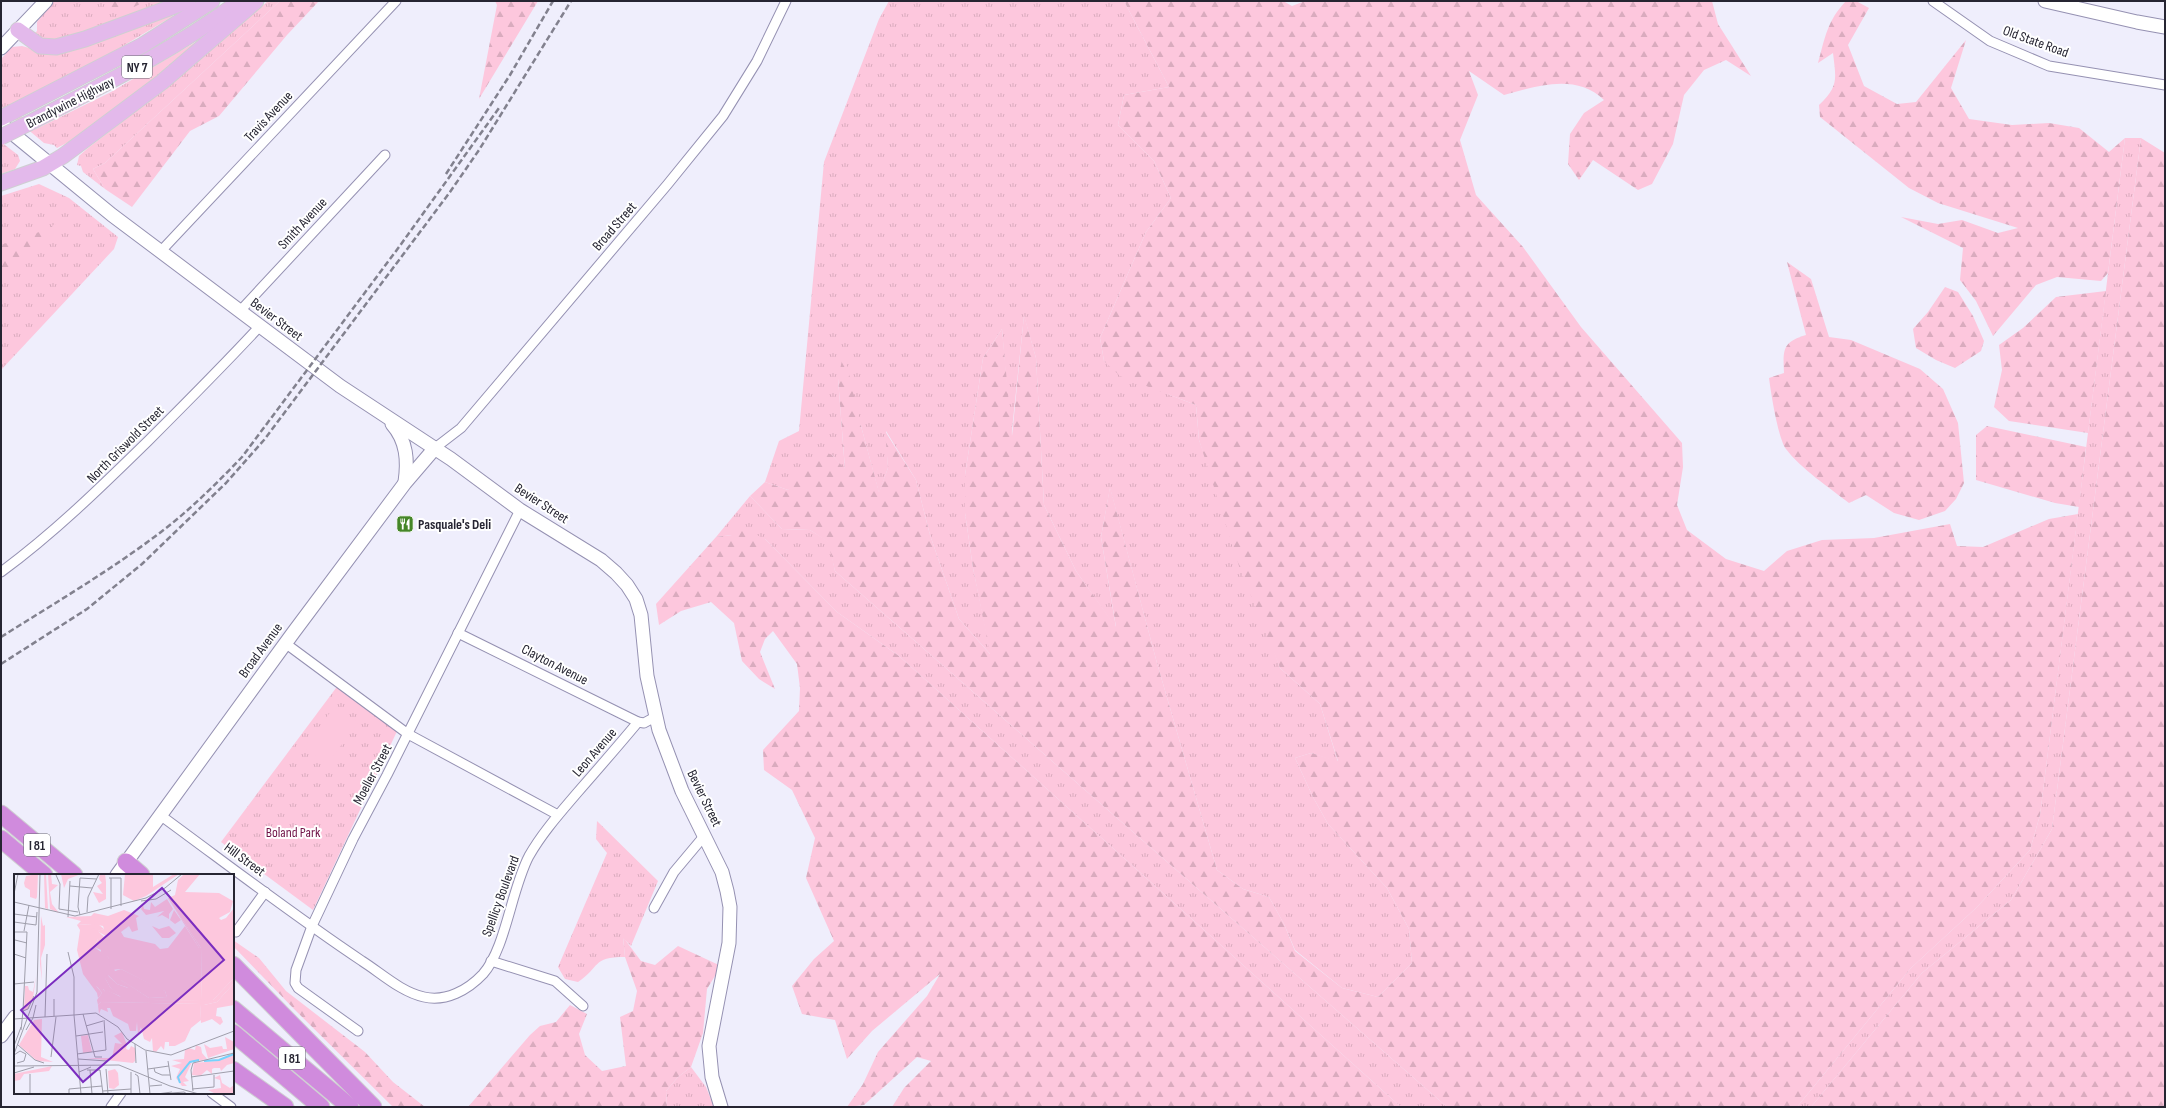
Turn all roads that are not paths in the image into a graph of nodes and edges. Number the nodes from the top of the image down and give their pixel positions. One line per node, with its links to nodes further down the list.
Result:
1 (188, 1): 11 (main road)
2 (212, 1): 14 (main road, Brandywine Highway / NY 7)
3 (240, 1): 16 (main road, Brandywine Highway / NY 7, bridge)
4 (256, 1): 18 (main road)
5 (396, 1): 20 (street, Travis Avenue)
6 (786, 1): 24 (street, Broad Street)
7 (1933, 1): 13 (street, Old State Road)
8 (2044, 1): 10 (main road)
9 (41, 2): 11 (main road)
10 (2165, 26)
11 (18, 30): 12 (main road)
12 (1, 48)
13 (2165, 85)
14 (1, 118)
15 (1, 124): 18 (main road, Bevier Street)
16 (1, 137)
17 (385, 155): 21 (street, Smith Avenue)
18 (50, 165): 19 (main road); 20 (main road, Bevier Street)
19 (1, 183)
20 (161, 251): 21 (main road, Bevier Street)
21 (240, 311): 22 (main road, Bevier Street)
22 (260, 326): 23 (main road, Bevier Street); 27 (street, North Griswold Street)
23 (380, 413): 24 (main road, Bevier Street); 25 (main road)
24 (435, 448): 25 (main road, Broad Avenue); 26 (main road, Bevier Street)
25 (405, 483): 29 (main road, Broad Avenue)
26 (520, 510): 28 (street, Moeller Street); 30 (main road, Bevier Street)
27 (1, 572)
28 (458, 634): 31 (street, Clayton Avenue); 32 (street, Moeller Street)
29 (285, 643): 32 (street); 35 (main road, Broad Avenue)
30 (655, 717): 31 (street); 36 (main road, Bevier Street)
31 (638, 722): 34 (street, Leon Avenue)
32 (408, 734): 34 (street); 44 (street, Moeller Street)
33 (1, 814): 40 (highway, I 81)
34 (558, 814): 46 (street, Spellicy Boulevard)
35 (160, 815): 38 (main road, Broad Avenue); 42 (street, Hill Street)
36 (705, 835): 43 (street); 63 (main road, Bevier Street)
37 (1, 839): 39 (highway, I 81)
38 (122, 869): 41 (highway)
39 (43, 874)
40 (73, 874)
41 (138, 874)
42 (265, 892): 44 (street, Hill Street); 45 (street)
43 (654, 908)
44 (312, 926): 46 (street, Spellicy Boulevard); 51 (street, Moeller Street)
45 (236, 932)
46 (491, 961): 48 (street)
47 (234, 966): 62 (highway)
48 (583, 1006)
49 (234, 1009): 61 (highway, I 81)
50 (14, 1018): 53 (main road)
51 (358, 1031)
52 (234, 1034): 60 (highway, I 81)
53 (1, 1036)
54 (234, 1071): 59 (highway)
55 (120, 1094): 57 (street)
56 (213, 1094): 58 (street)
57 (111, 1107)
58 (232, 1107)
59 (285, 1107)
60 (321, 1107)
61 (350, 1107)
62 (373, 1107)
63 (721, 1107)

